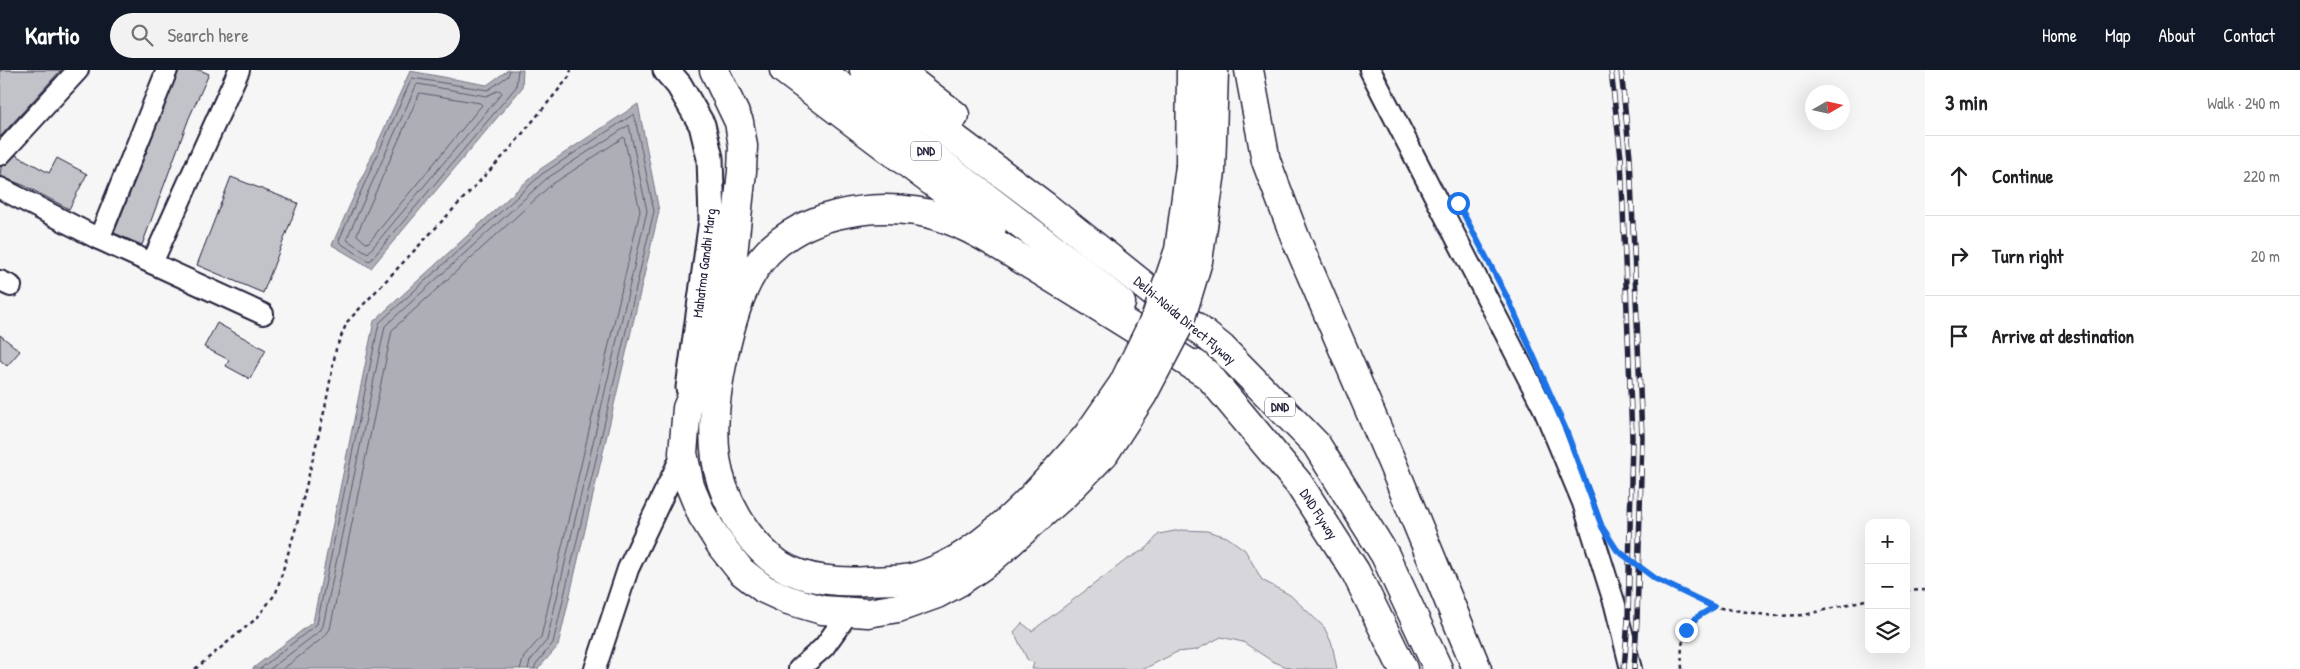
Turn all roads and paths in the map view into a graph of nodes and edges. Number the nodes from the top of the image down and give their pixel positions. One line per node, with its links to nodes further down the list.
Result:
1 (78, 70): 15 (street)
2 (167, 70): 18 (street)
3 (238, 70): 19 (street)
4 (571, 70): 33 (path)
5 (666, 70): 24 (main road, Mahatma Gandhi Marg)
6 (714, 70): 24 (highway)
7 (784, 70): 21 (highway)
8 (820, 70): 23 (highway, Delhi-Noida Direct Flyway / DND)
9 (864, 70): 20 (highway, Delhi-Noida Direct Flyway / DND)
10 (898, 70): 20 (highway)
11 (1191, 70): 16 (highway)
12 (1214, 70): 16 (highway)
13 (1249, 70): 38 (highway)
14 (1370, 70): 39 (street)
15 (0, 155)
16 (1200, 169): 25 (highway, bridge)
17 (0, 188): 18 (street)
18 (99, 239): 19 (street)
19 (152, 263): 22 (street)
20 (1141, 284): 37 (highway, Delhi-Noida Direct Flyway / DND)
21 (1088, 300): 23 (highway); 25 (highway)
22 (263, 314)
23 (1209, 376): 36 (highway, DND Flyway)
24 (687, 408): 26 (highway)
25 (1095, 445): 32 (highway)
26 (683, 453): 32 (highway); 34 (street)
27 (1612, 542): 31 (path)
28 (1925, 590): 29 (path)
29 (1910, 591)
30 (1865, 600): 31 (path)
31 (1714, 607): 40 (path)
32 (849, 612): 35 (street)
33 (195, 669)
34 (595, 669)
35 (800, 669)
36 (1403, 669)
37 (1438, 669)
38 (1477, 669)
39 (1631, 669)
40 (1682, 669)

